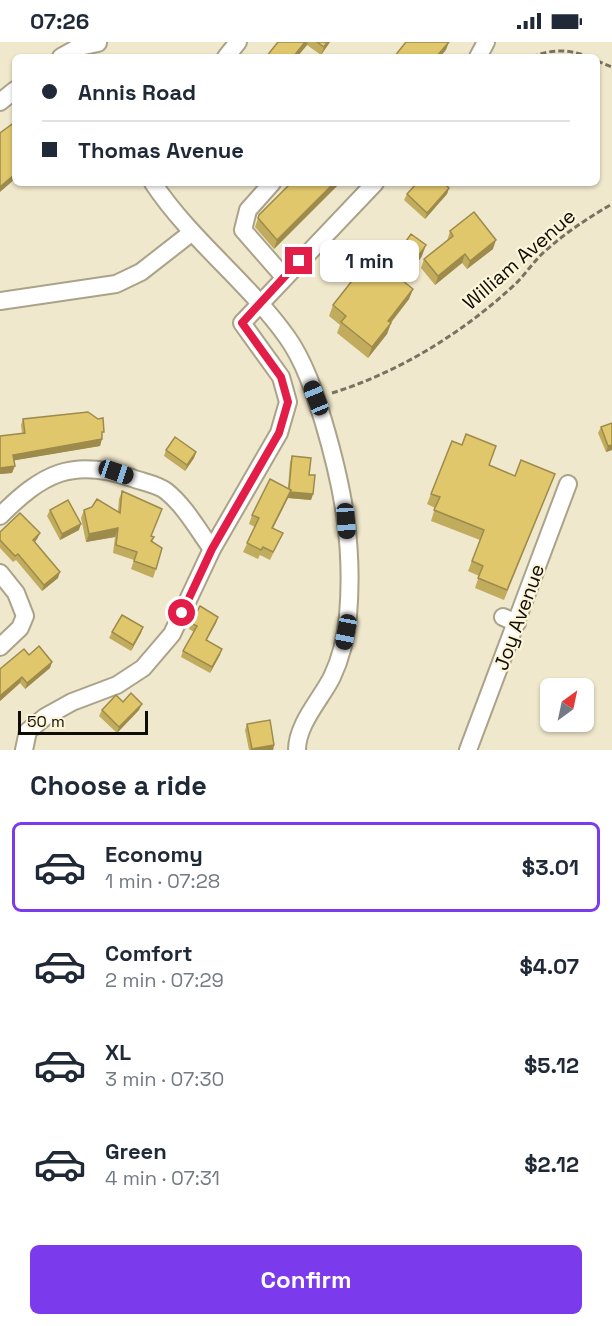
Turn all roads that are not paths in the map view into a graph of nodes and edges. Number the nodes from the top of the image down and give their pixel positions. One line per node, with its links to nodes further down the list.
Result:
1 (98, 42): 3 (street)
2 (238, 42): 4 (street)
3 (66, 54)
4 (228, 54)
5 (12, 92): 6 (street)
6 (0, 102)
7 (155, 186): 10 (street)
8 (269, 186): 11 (street)
9 (372, 186): 11 (street)
10 (191, 233): 12 (street); 13 (street)
11 (284, 277): 13 (street)
12 (0, 301)
13 (259, 302): 16 (street); 20 (street)
14 (568, 484): 21 (street, Joy Avenue)
15 (0, 516): 16 (street)
16 (212, 549): 19 (street)
17 (0, 573): 18 (street)
18 (0, 647)
19 (24, 750)
20 (297, 750)
21 (468, 750)

